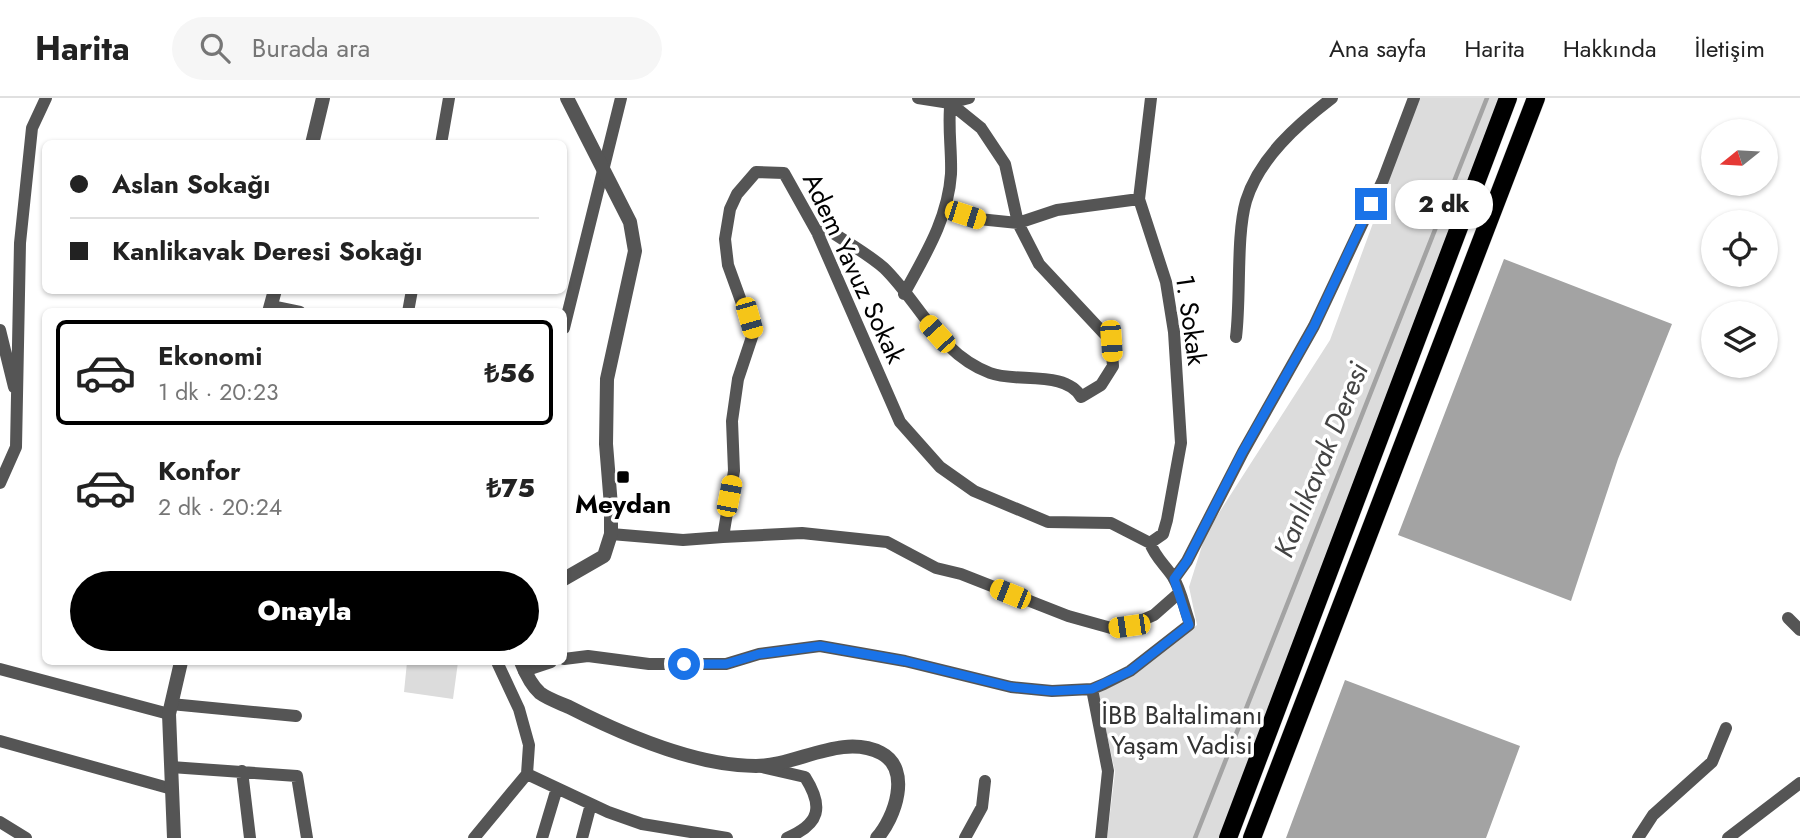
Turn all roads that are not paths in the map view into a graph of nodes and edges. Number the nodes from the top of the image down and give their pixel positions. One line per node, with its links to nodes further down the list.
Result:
1 (46, 98): 25 (street)
2 (323, 98): 14 (street)
3 (449, 98): 15 (street)
4 (567, 98): 16 (street)
5 (621, 98): 16 (street)
6 (918, 98): 13 (street)
7 (969, 98): 13 (street)
8 (1151, 98): 17 (street, 1. Sokak)
9 (1332, 98): 24 (street)
10 (1414, 98): 31 (street)
11 (1508, 98): 67 (main road)
12 (1536, 98): 68 (main road)
13 (950, 101): 18 (street); 19 (street)
14 (313, 140)
15 (442, 140)
16 (603, 172): 22 (street); 27 (street)
17 (1139, 199): 19 (street); 29 (street, 1. Sokak)
18 (946, 207): 19 (street); 21 (street)
19 (1018, 223): 21 (street)
20 (817, 233): 21 (street); 28 (street, Adem Yavuz Sokak); 29 (street, Adem Yavuz Sokak)
21 (904, 294)
22 (567, 316)
23 (0, 330): 25 (street)
24 (1236, 337)
25 (17, 401): 26 (street)
26 (0, 483)
27 (611, 534): 28 (street); 30 (street)
28 (723, 537): 32 (street)
29 (1150, 543): 31 (street)
30 (567, 577)
31 (1174, 579): 32 (street)
32 (1180, 593): 40 (street)
33 (1788, 618): 34 (street)
34 (1800, 630)
35 (567, 659): 40 (street)
36 (180, 665): 41 (street)
37 (498, 665): 48 (street)
38 (523, 666): 45 (street)
39 (0, 669): 41 (street)
40 (1092, 689): 66 (street)
41 (170, 709): 42 (street); 46 (street)
42 (296, 716)
43 (1727, 728): 69 (street)
44 (0, 741): 52 (street)
45 (758, 766): 63 (street); 64 (street)
46 (171, 767): 47 (street); 52 (street)
47 (242, 771): 57 (street); 58 (street)
48 (527, 774): 51 (street); 59 (street)
49 (985, 781): 65 (street)
50 (1800, 783): 70 (street)
51 (557, 788): 53 (street); 60 (street)
52 (172, 789): 56 (street)
53 (591, 804): 61 (street); 62 (street)
54 (0, 822): 55 (street)
55 (26, 838)
56 (174, 838)
57 (250, 838)
58 (307, 838)
59 (474, 838)
60 (542, 838)
61 (582, 838)
62 (727, 838)
63 (786, 838)
64 (877, 838)
65 (965, 838)
66 (1101, 838)
67 (1228, 838)
68 (1252, 838)
69 (1638, 838)
70 (1728, 838)

